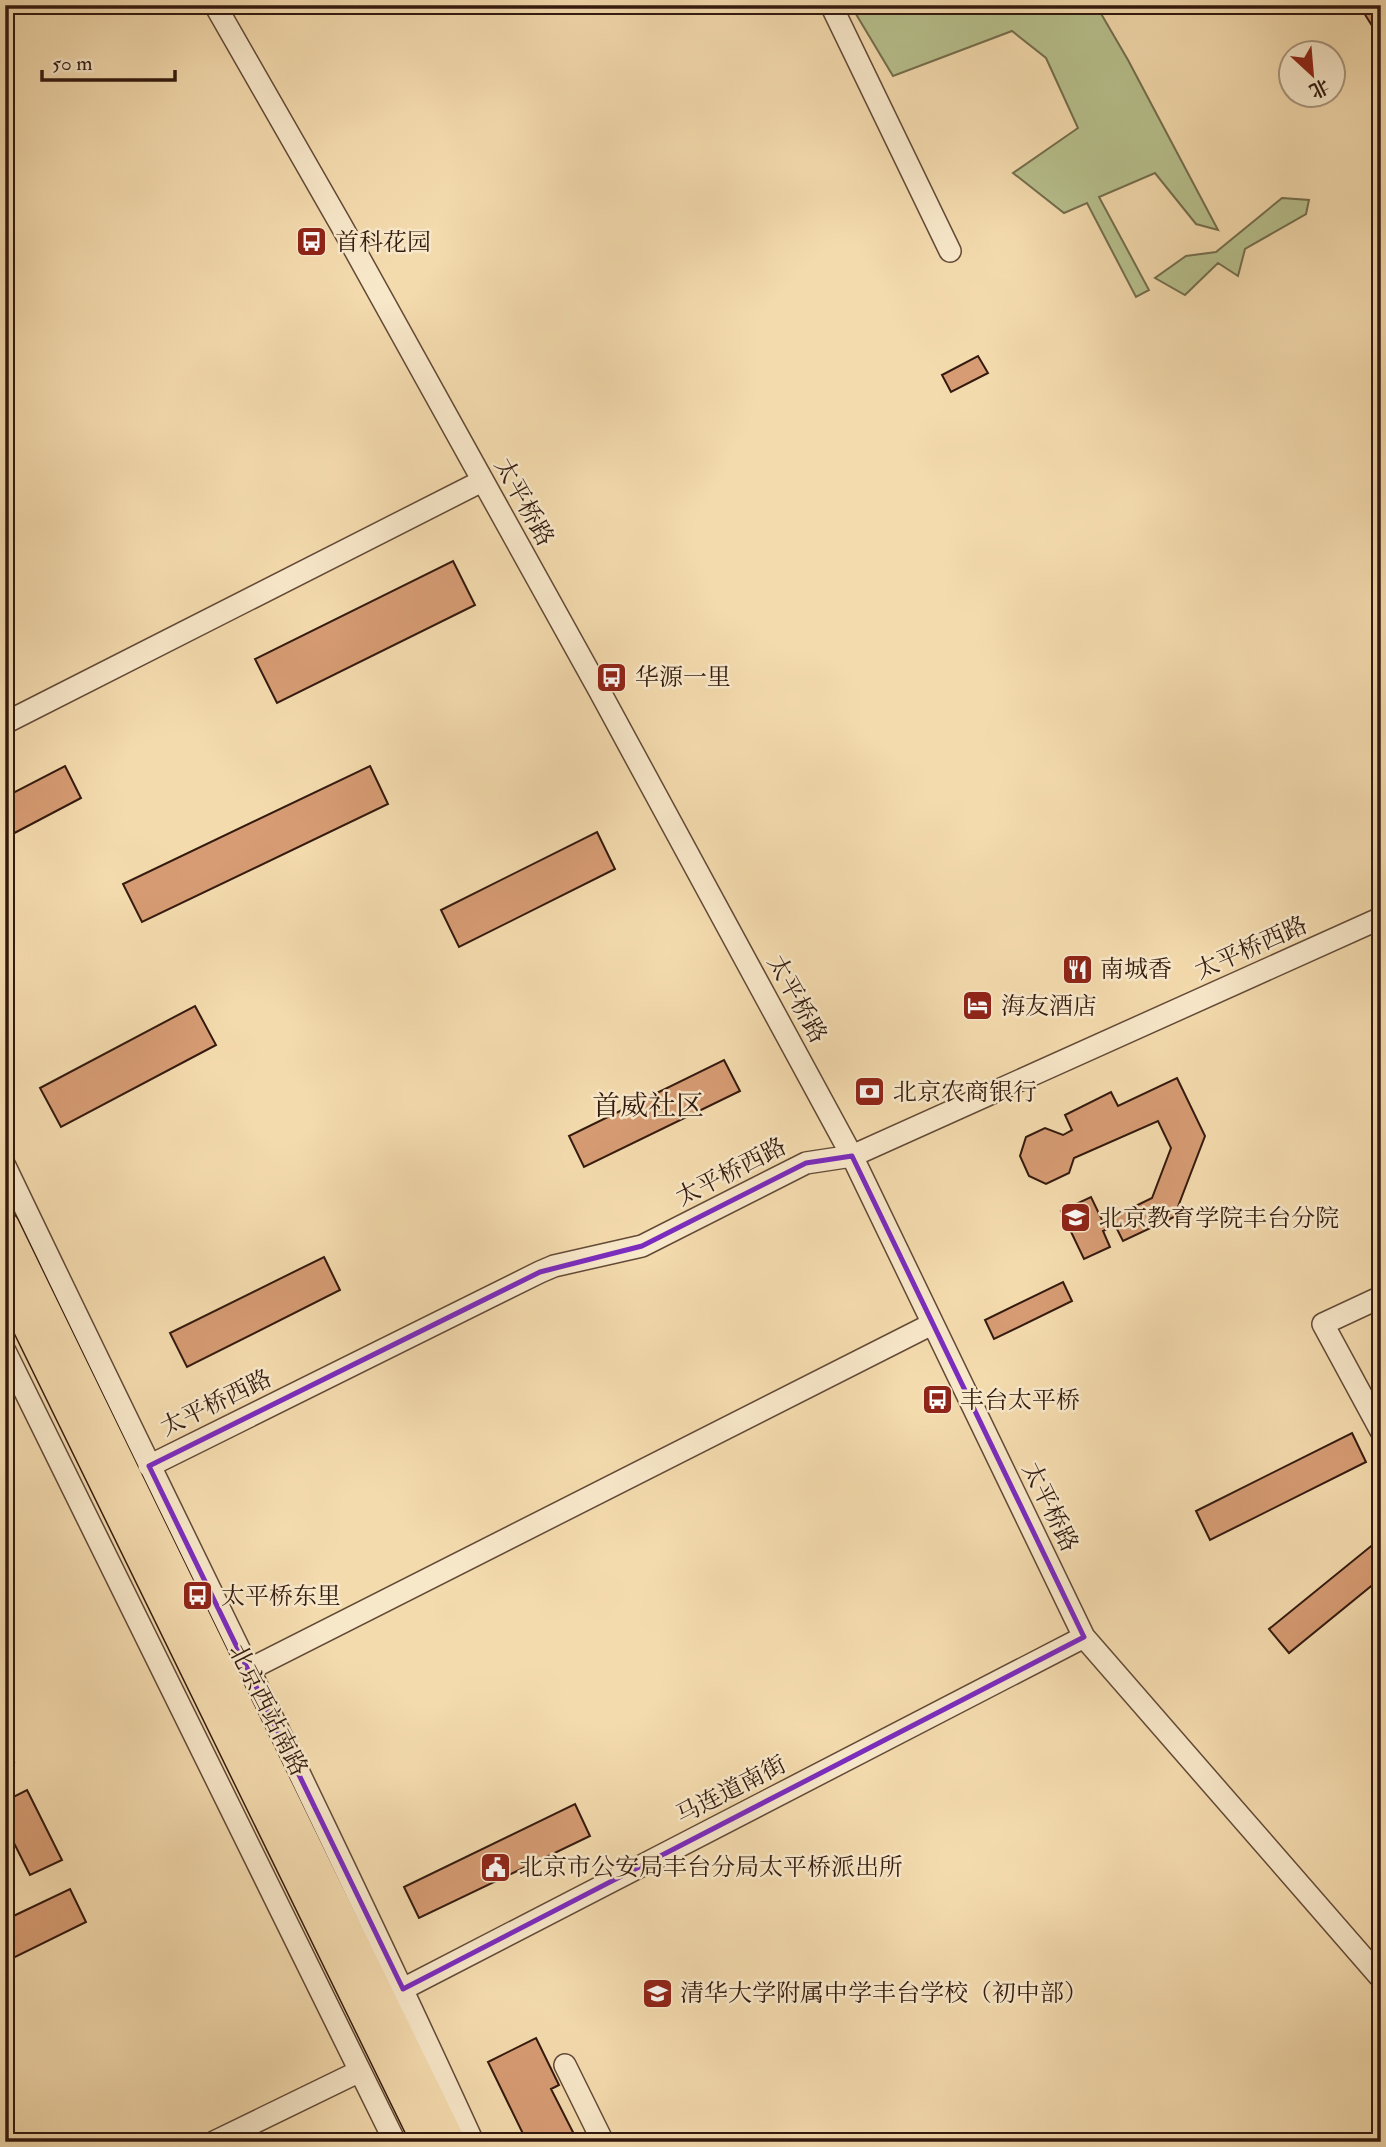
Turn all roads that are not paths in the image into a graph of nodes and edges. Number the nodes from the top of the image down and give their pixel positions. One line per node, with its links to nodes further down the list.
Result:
1 (215, 5): 4 (street, 太平桥路)
2 (831, 5): 3 (street)
3 (950, 251)
4 (482, 481): 5 (street); 7 (street, 太平桥路)
5 (5, 723)
6 (1381, 918): 7 (street, 太平桥西路)
7 (852, 1156): 12 (street, 太平桥路); 15 (street, 太平桥西路)
8 (5, 1166): 15 (street, 北京西站南路)
9 (5, 1226): 25 (main road, 北京西站南路)
10 (5, 1281): 24 (main road, 北京西站南路)
11 (1381, 1297): 14 (street)
12 (932, 1324): 16 (street, 太平桥路); 17 (street)
13 (5, 1351): 21 (street)
14 (1381, 1431)
15 (149, 1466): 17 (street, 北京西站南路)
16 (1084, 1637): 18 (street, 太平桥路); 19 (street, 马连道南街)
17 (248, 1670): 19 (street, 北京西站南路)
18 (1381, 1979)
19 (403, 1989): 26 (street, 北京西站南路)
20 (565, 2065): 27 (street)
21 (360, 2071): 22 (street); 23 (street)
22 (214, 2142)
23 (395, 2142)
24 (426, 2142)
25 (451, 2142)
26 (474, 2142)
27 (603, 2142)

